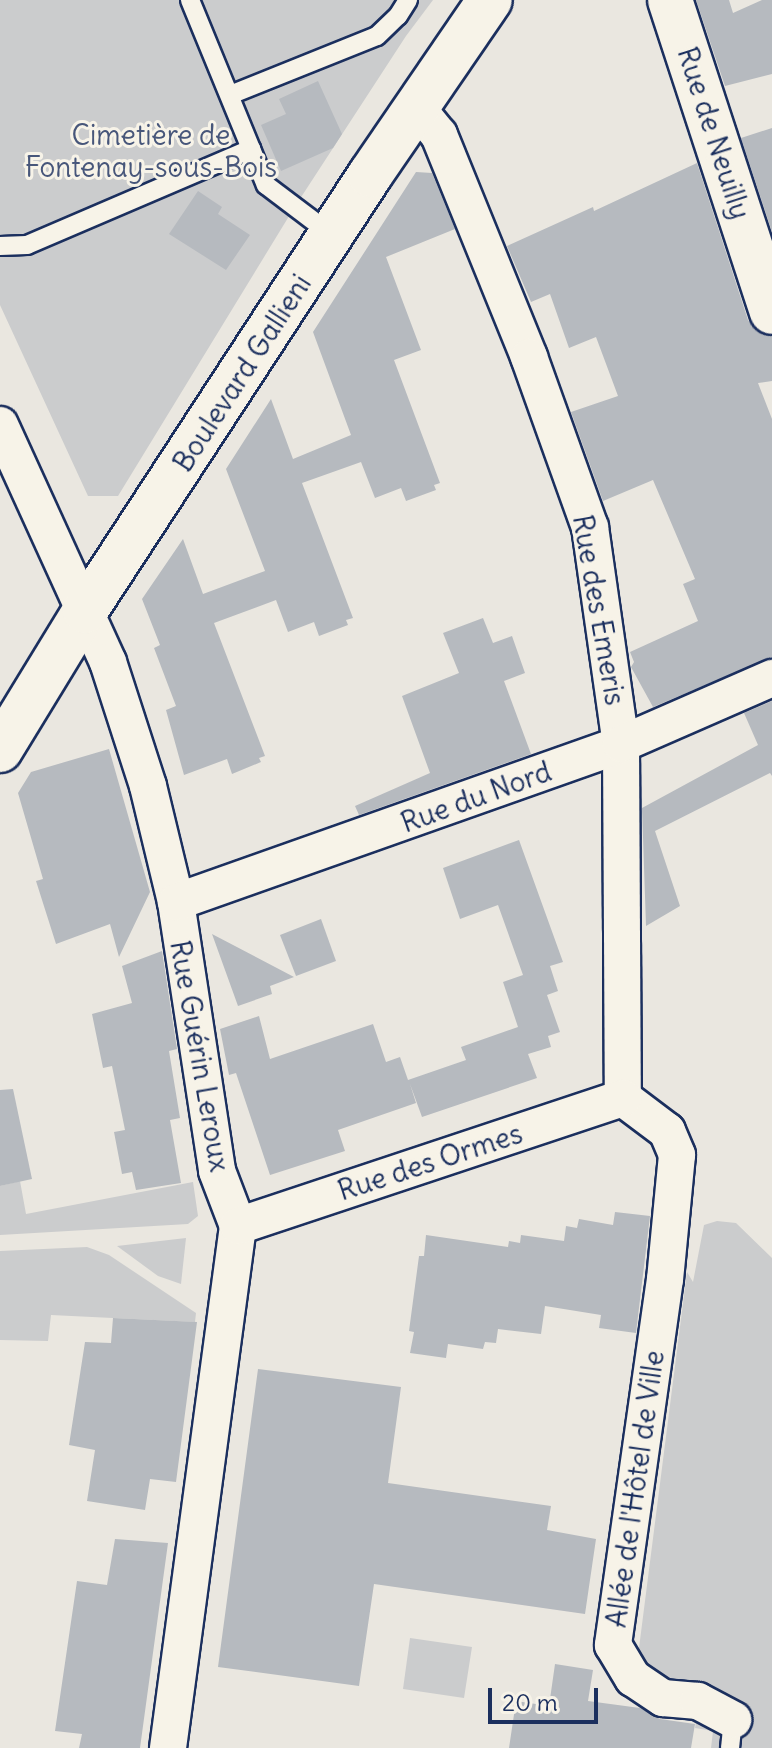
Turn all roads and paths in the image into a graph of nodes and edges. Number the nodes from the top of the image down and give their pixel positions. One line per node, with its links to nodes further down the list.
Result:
1 (190, 0): 5 (lane)
2 (408, 0): 5 (lane)
3 (490, 0): 6 (street, Boulevard Gallieni)
4 (670, 0): 10 (street, Rue de Neuilly)
5 (230, 95): 7 (lane)
6 (417, 108): 8 (street, Boulevard Gallieni); 14 (street, Rue des Emeris)
7 (251, 149): 8 (lane); 9 (lane)
8 (332, 235): 12 (street, Boulevard Gallieni)
9 (0, 246)
10 (772, 312)
11 (0, 425): 12 (street, Rue Guérin Leroux)
12 (85, 611): 15 (street, Boulevard Gallieni); 16 (street, Rue Guérin Leroux)
13 (772, 678): 14 (street, Rue du Nord)
14 (621, 744): 16 (street, Rue du Nord); 17 (street, Rue des Emeris)
15 (0, 750)
16 (176, 902): 18 (street, Rue Guérin Leroux)
17 (623, 1098): 18 (street, Rue des Ormes); 19 (street, Allée de l'Hôtel de Ville)
18 (238, 1226): 20 (street, Rue Guérin Leroux)
19 (732, 1734)
20 (168, 1748)

